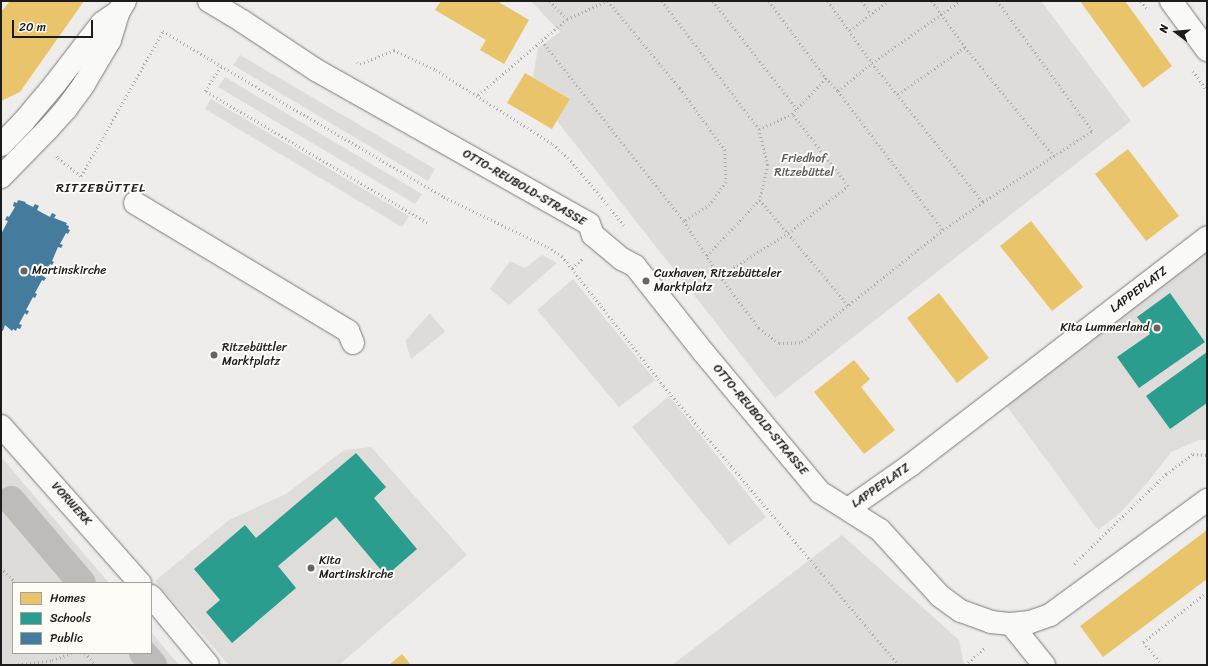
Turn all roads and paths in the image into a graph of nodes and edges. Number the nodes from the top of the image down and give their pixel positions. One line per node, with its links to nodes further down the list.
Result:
1 (209, 1): 51 (street, OTTO-REUBOLD-STRASSE)
2 (550, 1): 17 (path)
3 (608, 1): 17 (path); 39 (path)
4 (662, 1): 31 (path)
5 (713, 1): 29 (path)
6 (769, 1): 25 (path)
7 (828, 1): 18 (path)
8 (862, 1): 15 (path)
9 (888, 1): 15 (path)
10 (932, 1): 16 (path)
11 (960, 1): 16 (path)
12 (997, 1): 34 (path)
13 (1171, 1): 21 (street)
14 (122, 6): 32 (street); 35 (street)
15 (871, 14): 18 (path)
16 (941, 14): 20 (path); 23 (path)
17 (567, 19): 19 (path)
18 (850, 30): 23 (path)
19 (542, 41): 28 (path); 39 (path)
20 (965, 47): 27 (path); 34 (path)
21 (1207, 50)
22 (353, 60): 28 (path)
23 (872, 63): 26 (path); 27 (path)
24 (221, 66): 33 (path); 40 (path); 64 (path)
25 (826, 78): 26 (path); 29 (path)
26 (838, 90): 42 (path)
27 (898, 94): 37 (path)
28 (478, 96): 41 (path)
29 (797, 109): 30 (path)
30 (792, 114): 31 (path); 43 (path)
31 (759, 129): 36 (path)
32 (1, 145)
33 (56, 152)
34 (1054, 156): 37 (path)
35 (1, 177)
36 (760, 200): 43 (path); 45 (path)
37 (982, 202): 42 (path)
38 (132, 208): 38 (street)
39 (684, 221): 45 (path)
40 (427, 223)
41 (626, 228)
42 (943, 230): 47 (path)
43 (788, 234): 46 (path); 47 (path)
44 (1207, 238): 51 (street, LAPPEPLATZ)
45 (707, 256): 46 (path)
46 (720, 276): 47 (path)
47 (849, 306)
48 (1, 426): 55 (street, VORWERK)
49 (1207, 455): 52 (path)
50 (1207, 500): 58 (street, LAPPEPLATZ)
51 (848, 510): 58 (street, LAPPEPLATZ)
52 (1072, 567)
53 (1, 568): 54 (path)
54 (15, 582)
55 (139, 582)
56 (1207, 592): 66 (path)
57 (152, 597): 63 (street)
58 (1012, 624): 65 (street)
59 (69, 654): 61 (path)
60 (86, 654): 62 (path)
61 (14, 665)
62 (96, 665)
63 (208, 665)
64 (899, 665)
65 (1044, 665)
66 (1162, 665)

